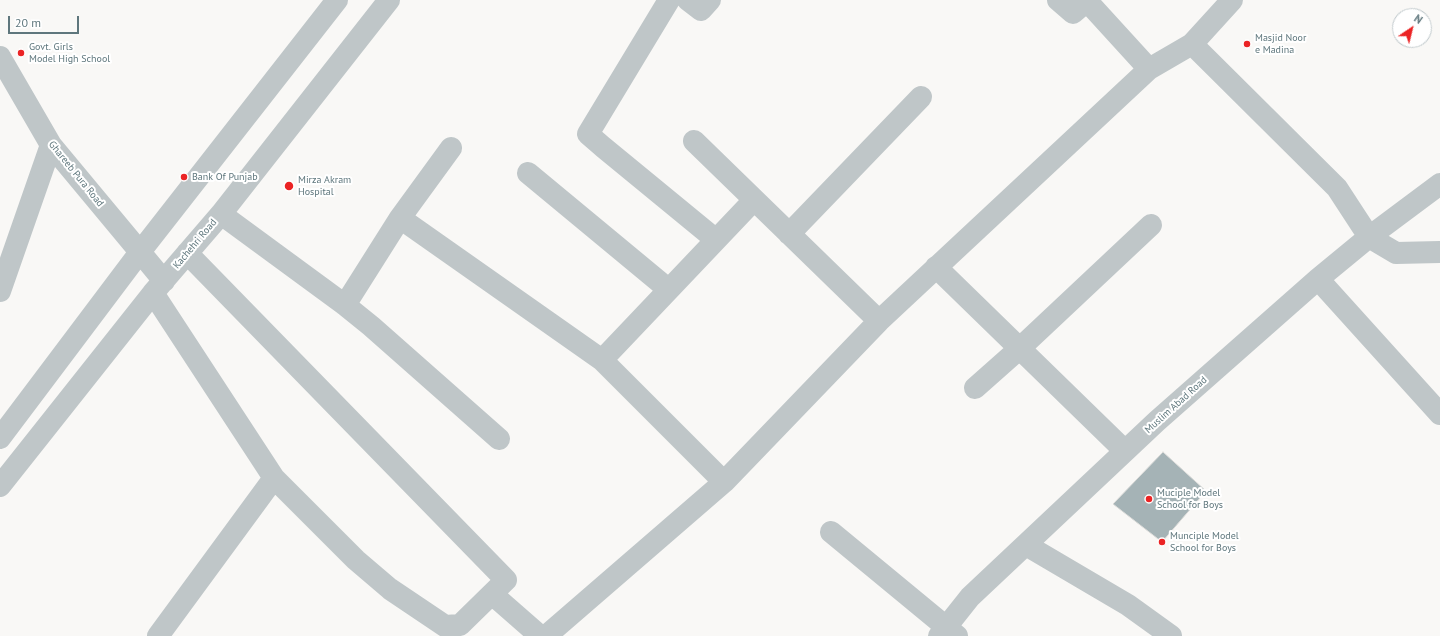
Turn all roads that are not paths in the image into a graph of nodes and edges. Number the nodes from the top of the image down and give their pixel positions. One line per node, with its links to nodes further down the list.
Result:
1 (337, 0): 24 (street)
2 (389, 0): 18 (street, Kachehri Road)
3 (669, 0): 23 (street)
4 (688, 0): 5 (street)
5 (710, 0)
6 (1058, 0): 10 (street)
7 (1222, 4): 8 (street)
8 (1192, 44): 10 (street); 22 (street)
9 (0, 57): 13 (street, Ghareeb Pura Road)
10 (1149, 69): 27 (street)
11 (921, 97): 21 (street)
12 (694, 141): 17 (street)
13 (50, 145): 24 (street, Ghareeb Pura Road); 31 (street)
14 (450, 148): 19 (street)
15 (528, 173): 30 (street)
16 (1440, 184): 22 (street, Muslim Abad Road)
17 (754, 200): 21 (street); 23 (street)
18 (221, 214): 26 (street, Kachehri Road); 32 (street)
19 (400, 218): 32 (street); 35 (street)
20 (1151, 225): 34 (street)
21 (789, 234): 33 (street)
22 (1369, 237): 25 (street); 28 (street, Muslim Abad Road)
23 (716, 239): 30 (street)
24 (140, 252): 29 (street, Ghareeb Pura Road); 38 (street)
25 (1440, 252)
26 (187, 254): 29 (street, Kachehri Road); 46 (street)
27 (936, 267): 33 (street); 34 (street)
28 (1318, 279): 37 (street); 40 (street, Muslim Abad Road)
29 (158, 287): 41 (street, Ghareeb Pura Road); 43 (street, Kachehri Road)
30 (668, 289): 35 (street)
31 (0, 291)
32 (345, 305): 39 (street)
33 (879, 321): 42 (street)
34 (1019, 349): 36 (street); 40 (street)
35 (602, 360): 42 (street)
36 (975, 388)
37 (1440, 414)
38 (0, 438)
39 (499, 439)
40 (1125, 451): 45 (street, Muslim Abad Road)
41 (274, 478): 47 (street, Ghareeb Pura Road); 49 (street)
42 (724, 482): 51 (street)
43 (0, 486)
44 (831, 532): 48 (street)
45 (1026, 545): 48 (street, Muslim Abad Road); 52 (street)
46 (492, 594): 47 (street); 50 (street)
47 (441, 631)
48 (947, 633)
49 (158, 636)
50 (540, 636)
51 (546, 636)
52 (1171, 636)

